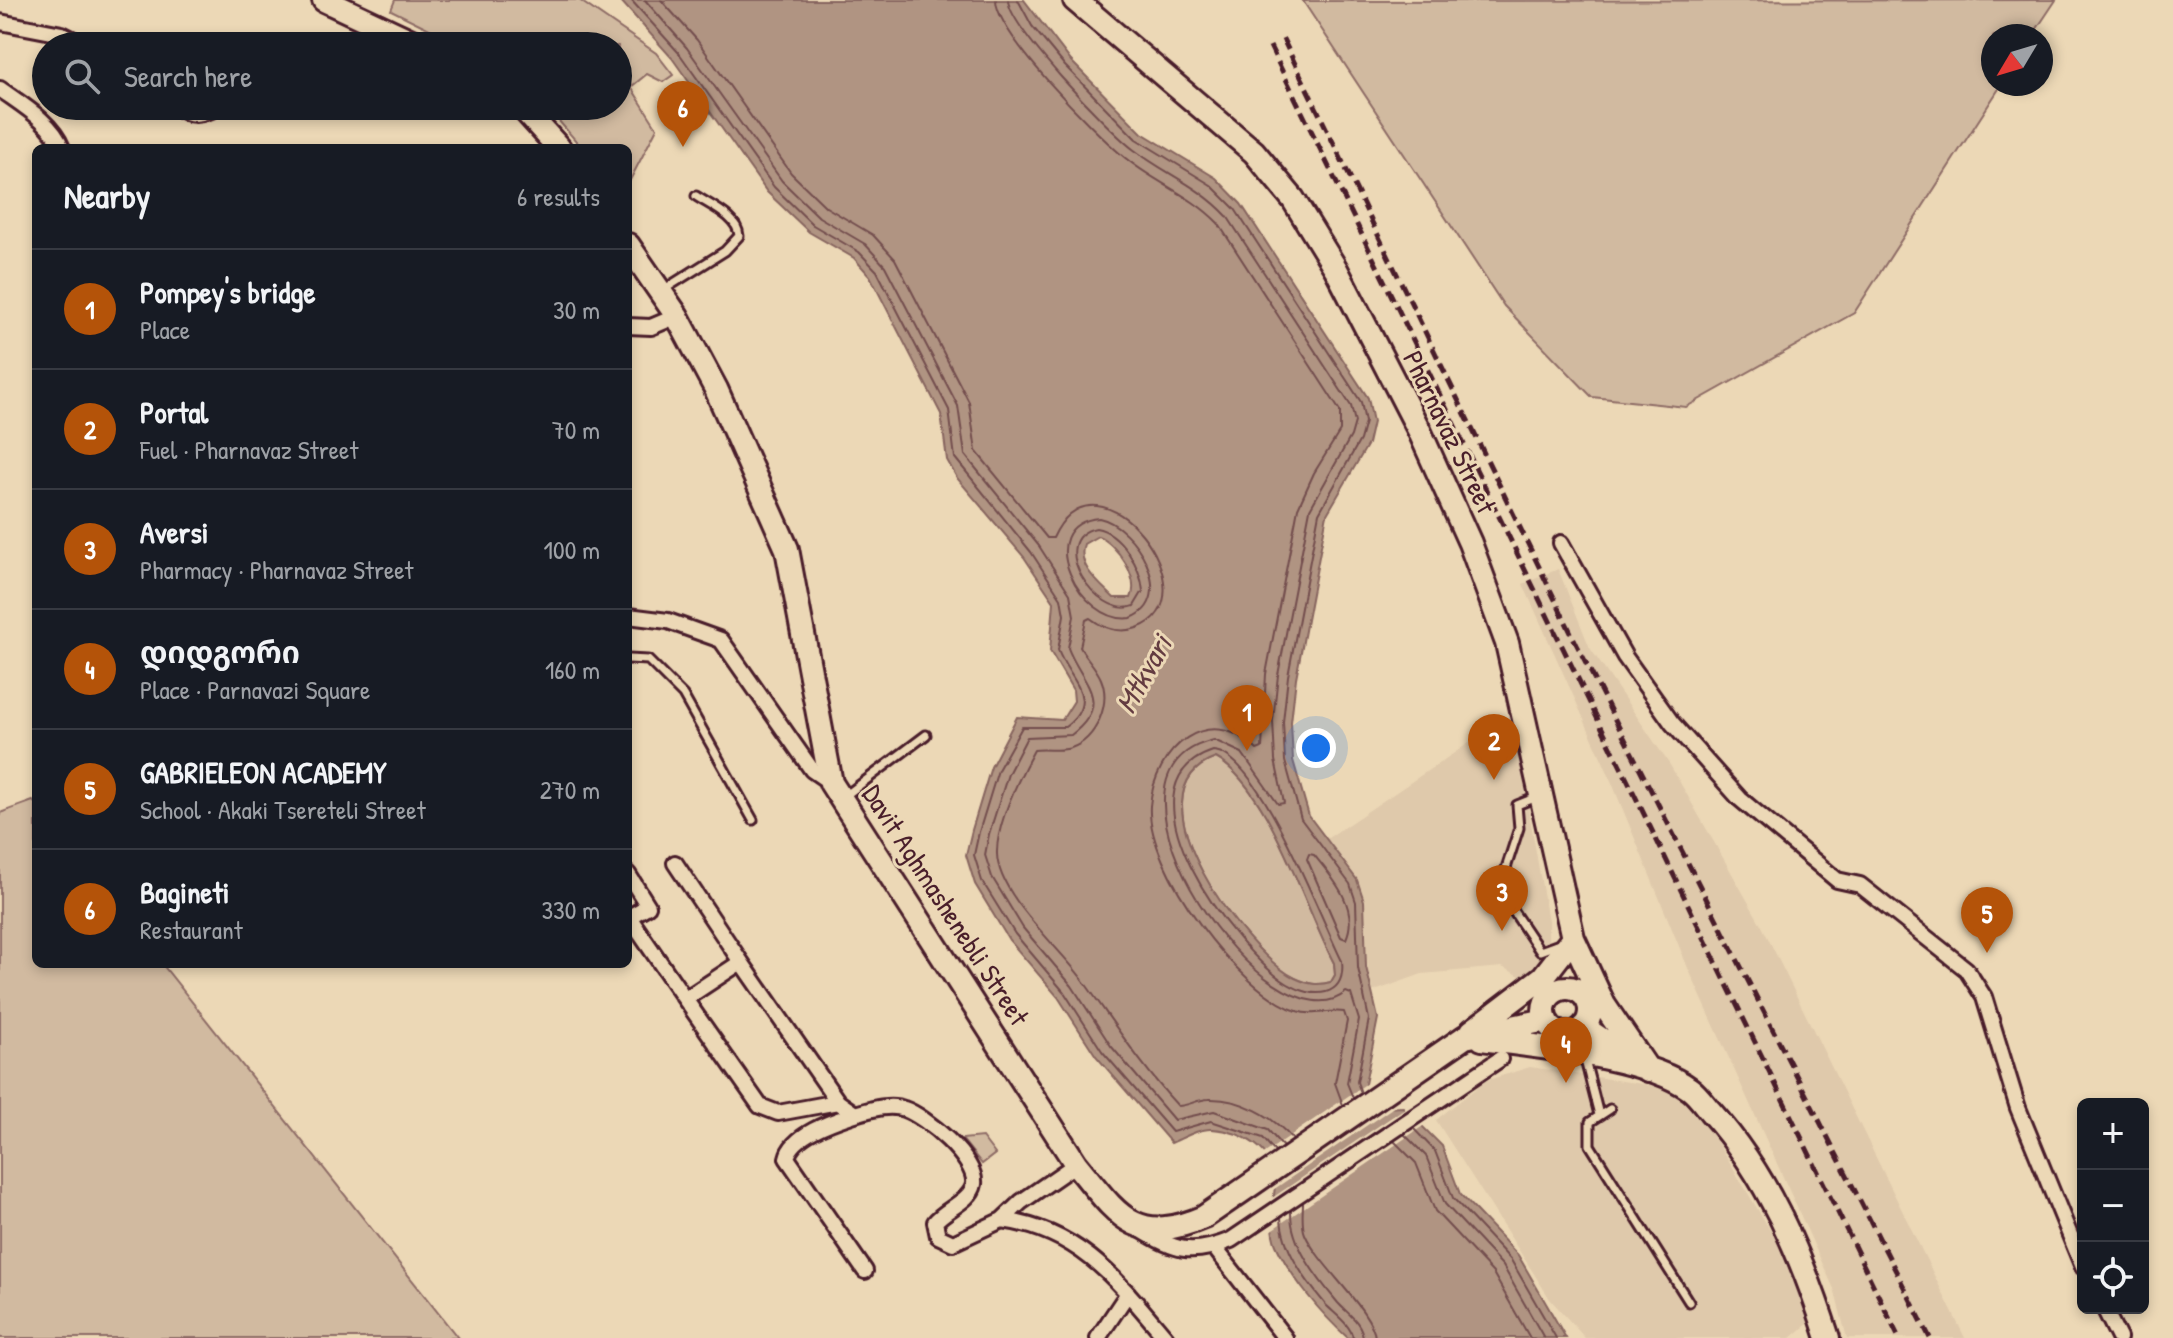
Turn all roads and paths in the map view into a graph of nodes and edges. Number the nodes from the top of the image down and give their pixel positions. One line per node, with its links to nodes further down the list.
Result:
1 (324, 0): 5 (main road)
2 (1075, 0): 22 (main road, Pharnavaz Street)
3 (0, 22): 4 (street)
4 (52, 32)
5 (392, 32)
6 (0, 89): 7 (street)
7 (32, 114)
8 (39, 120): 10 (street)
9 (534, 120): 11 (main road)
10 (61, 144)
11 (555, 144)
12 (696, 196): 14 (lane)
13 (632, 251): 14 (main road, Davit Aghmashenebli Street)
14 (659, 288): 15 (main road, Davit Aghmashenebli Street)
15 (677, 316): 16 (street); 21 (main road, Davit Aghmashenebli Street)
16 (632, 326)
17 (1561, 543): 46 (street)
18 (632, 616): 21 (street)
19 (632, 659): 23 (lane)
20 (926, 735): 21 (lane)
21 (836, 791): 42 (main road, Davit Aghmashenebli Street)
22 (1543, 795): 28 (main road, Pharnavaz Street); 28 (lane)
23 (753, 820)
24 (675, 863): 29 (street)
25 (632, 880): 26 (street)
26 (632, 915)
27 (632, 921): 31 (street)
28 (1573, 938): 30 (main road); 34 (main road); 37 (main road)
29 (741, 962): 31 (street); 38 (street)
30 (1563, 988): 32 (main road); 33 (main road)
31 (685, 999): 38 (street)
32 (1546, 1020): 33 (main road); 34 (main road)
33 (1576, 1030): 35 (lane); 37 (main road)
34 (1457, 1041): 35 (main road); 44 (main road)
35 (1583, 1054): 37 (main road); 41 (lane)
36 (1500, 1059): 45 (street)
37 (1648, 1070): 54 (main road)
38 (838, 1102): 40 (street)
39 (1610, 1109): 41 (lane)
40 (855, 1114): 43 (street); 47 (street)
41 (1599, 1115): 49 (lane)
42 (1076, 1164): 43 (street); 44 (main road, Davit Aghmashenebli Street)
43 (1002, 1220): 48 (street)
44 (1126, 1220): 45 (street, Davit Aghmashenebli Street)
45 (1214, 1247): 53 (street)
46 (2077, 1252)
47 (865, 1271)
48 (1128, 1293): 51 (street); 52 (street)
49 (1689, 1302)
50 (2107, 1314): 55 (street)
51 (1098, 1338)
52 (1166, 1338)
53 (1285, 1338)
54 (1828, 1338)
55 (2119, 1338)

